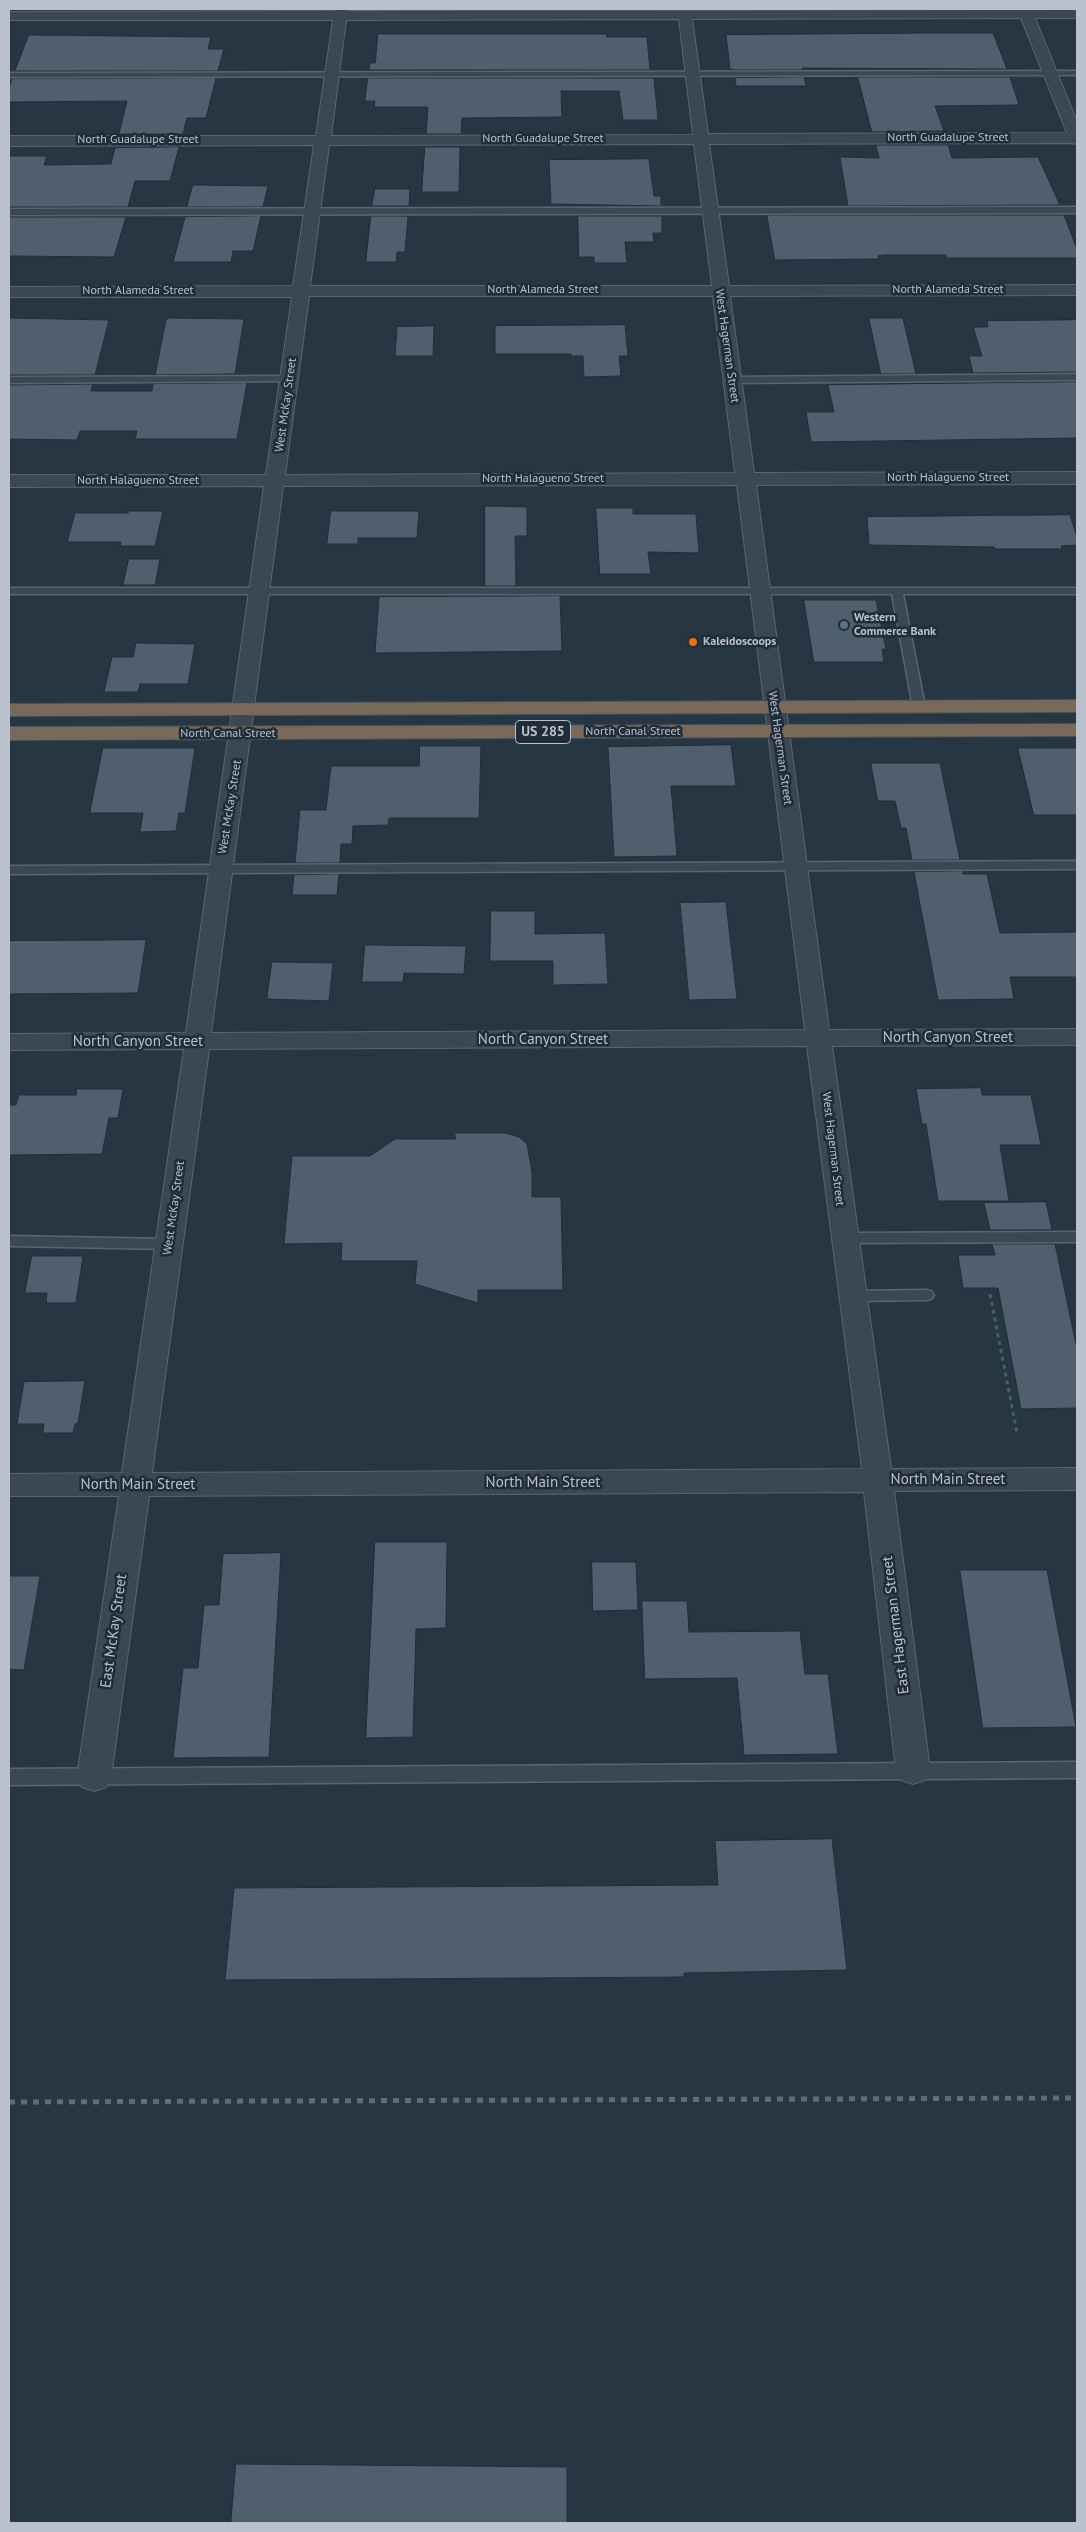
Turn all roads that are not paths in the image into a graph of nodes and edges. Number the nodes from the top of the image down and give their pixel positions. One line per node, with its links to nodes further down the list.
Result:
1 (1025, 11): 3 (street); 4 (street); 6 (street)
2 (340, 12): 4 (street); 5 (street); 10 (street, West McKay Street)
3 (1077, 14)
4 (685, 15): 8 (street, West Hagerman Street)
5 (9, 16)
6 (1050, 73): 7 (lane); 8 (lane); 12 (street)
7 (1077, 73)
8 (691, 74): 10 (lane); 11 (street, West Hagerman Street)
9 (9, 75): 10 (lane)
10 (332, 75): 13 (street, West McKay Street)
11 (701, 139): 12 (street, North Guadalupe Street); 13 (street, North Guadalupe Street); 16 (street, West Hagerman Street)
12 (1077, 139)
13 (324, 140): 14 (street, North Guadalupe Street); 18 (street, West McKay Street)
14 (9, 141)
15 (1077, 210): 16 (lane)
16 (709, 211): 18 (lane); 19 (street, West Hagerman Street)
17 (9, 212): 18 (lane)
18 (314, 212): 21 (street, West McKay Street)
19 (720, 290): 20 (street, North Alameda Street); 21 (street, North Alameda Street); 26 (street, West Hagerman Street)
20 (1077, 290)
21 (303, 291): 22 (street, North Alameda Street); 24 (street, West McKay Street)
22 (9, 292)
23 (1077, 377): 26 (lane)
24 (290, 379): 25 (lane); 29 (street, West McKay Street)
25 (9, 380)
26 (732, 380): 28 (street, West Hagerman Street)
27 (1077, 478): 28 (street, North Halagueno Street)
28 (745, 479): 29 (street, North Halagueno Street); 32 (street, West Hagerman Street)
29 (275, 480): 30 (street, North Halagueno Street); 31 (street, West McKay Street)
30 (9, 481)
31 (259, 590): 32 (lane); 33 (lane); 39 (street, West McKay Street)
32 (761, 590): 34 (lane); 37 (street, West Hagerman Street)
33 (9, 591)
34 (897, 591): 35 (lane); 38 (lane)
35 (1077, 591)
36 (1077, 706): 38 (highway, North Canal Street / US 285)
37 (774, 707): 38 (highway, North Canal Street / US 285); 39 (highway, North Canal Street / US 285); 42 (street, West Hagerman Street)
38 (919, 707)
39 (244, 709): 40 (highway, North Canal Street / US 285); 44 (street, West McKay Street)
40 (9, 710)
41 (1077, 730): 42 (highway, North Canal Street / US 285)
42 (778, 731): 44 (highway, North Canal Street / US 285); 46 (street, West Hagerman Street)
43 (9, 734): 44 (highway, North Canal Street / US 285)
44 (241, 734): 47 (street, West McKay Street)
45 (1077, 865): 46 (lane)
46 (796, 867): 47 (lane); 50 (street, West Hagerman Street)
47 (221, 869): 48 (lane); 52 (street, West McKay Street)
48 (9, 870)
49 (1077, 1037): 50 (street, North Canyon Street)
50 (820, 1038): 52 (street, North Canyon Street); 54 (street, West Hagerman Street)
51 (9, 1042): 52 (street, North Canyon Street)
52 (198, 1042): 56 (street, West McKay Street)
53 (1077, 1237): 54 (lane)
54 (844, 1238): 57 (street, West Hagerman Street)
55 (9, 1241): 56 (lane)
56 (168, 1244): 62 (street, West McKay Street)
57 (852, 1296): 58 (lane); 60 (street, West Hagerman Street)
58 (926, 1296)
59 (1077, 1479): 60 (street, North Main Street)
60 (878, 1480): 62 (street, North Main Street); 63 (street, East Hagerman Street)
61 (9, 1485): 62 (street, North Main Street)
62 (134, 1485): 66 (street, East McKay Street)
63 (913, 1770): 64 (lane); 66 (lane)
64 (1077, 1770)
65 (9, 1777): 66 (lane)
66 (94, 1777)

